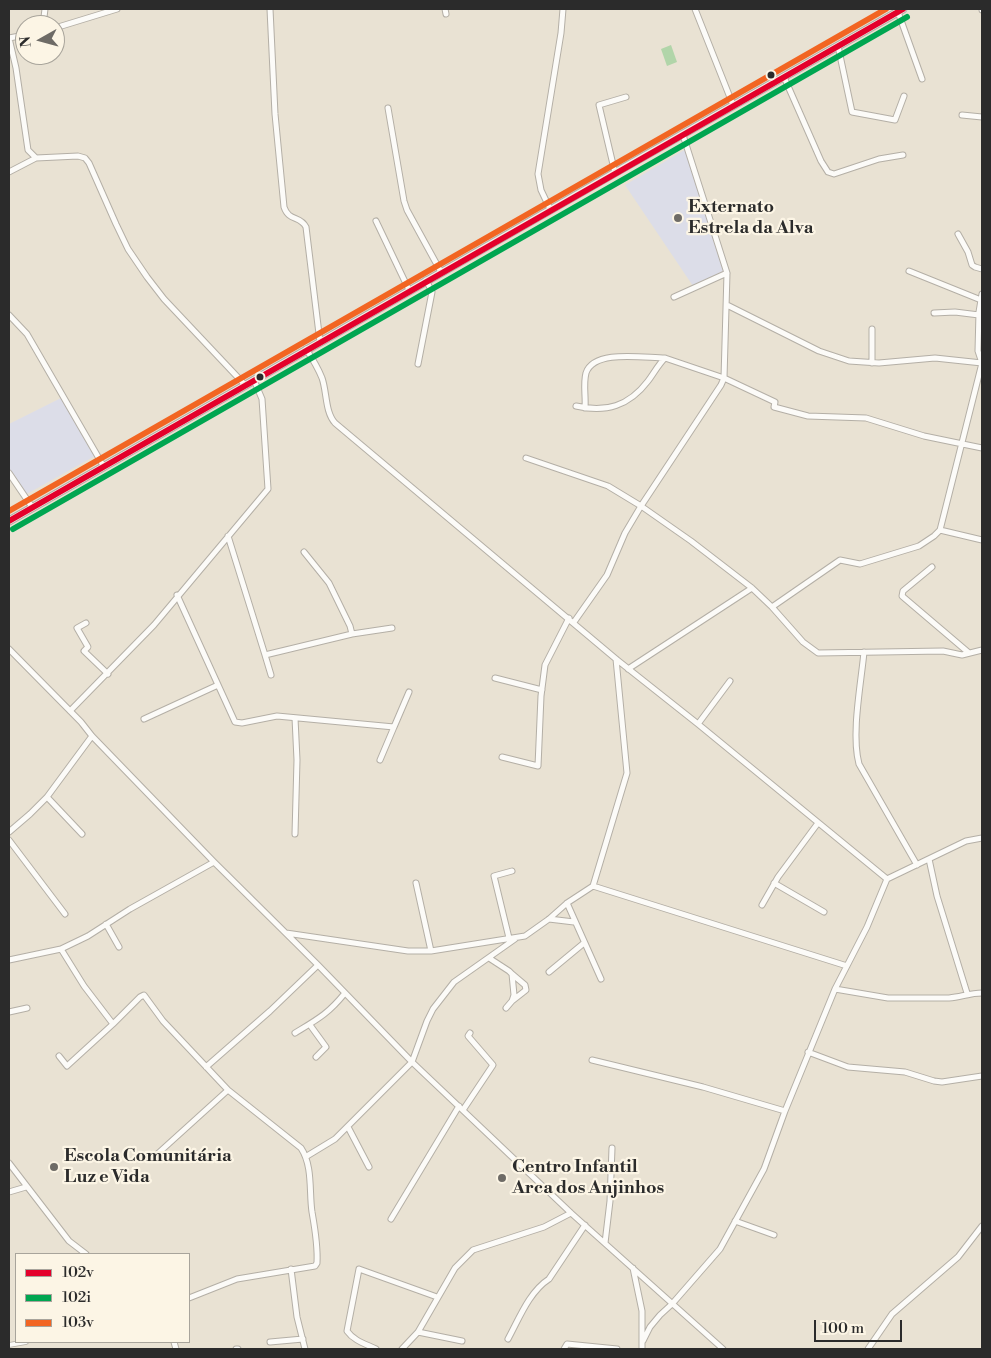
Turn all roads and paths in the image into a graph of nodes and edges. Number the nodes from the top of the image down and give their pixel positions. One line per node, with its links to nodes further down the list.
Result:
1 (117, 9): 6 (street)
2 (270, 9): 38 (street)
3 (562, 9): 22 (street)
4 (695, 9): 13 (street)
5 (900, 10): 8 (main road); 10 (street)
6 (65, 25)
7 (9, 38): 19 (street)
8 (838, 46): 9 (main road); 11 (street)
9 (784, 77): 13 (main road); 18 (street)
10 (922, 80)
11 (904, 96)
12 (626, 97): 21 (street)
13 (733, 106): 17 (main road)
14 (388, 108): 26 (street)
15 (962, 116): 16 (street)
16 (982, 117)
17 (683, 135): 21 (main road); 28 (street)
18 (903, 155)
19 (36, 158): 20 (street); 46 (street)
20 (9, 172)
21 (615, 173): 22 (main road)
22 (550, 209): 26 (main road)
23 (376, 221): 30 (street)
24 (958, 234): 25 (street)
25 (982, 269)
26 (441, 272): 29 (main road)
27 (909, 272): 32 (street)
28 (727, 273): 31 (street); 33 (street)
29 (426, 280): 30 (main road); 42 (street)
30 (409, 290): 38 (main road)
31 (674, 297)
32 (981, 297): 36 (street)
33 (727, 305): 43 (street); 44 (street)
34 (934, 313): 36 (street)
35 (9, 315): 52 (street)
36 (979, 315): 41 (street)
37 (872, 329): 43 (street)
38 (320, 342): 39 (main road)
39 (306, 349): 45 (main road); 65 (street)
40 (664, 358): 44 (street); 48 (street); 48 (street)
41 (982, 361): 43 (street); 49 (street)
42 (418, 364)
43 (872, 364)
44 (724, 378): 49 (street); 54 (street)
45 (254, 380): 46 (main road); 58 (street)
46 (246, 386): 52 (main road)
47 (576, 406): 48 (street)
48 (585, 408)
49 (962, 444): 50 (street); 57 (street)
50 (982, 448)
51 (526, 458): 54 (street)
52 (104, 467): 55 (main road)
53 (9, 473): 55 (street)
54 (641, 506): 62 (street); 66 (street)
55 (32, 507): 56 (main road)
56 (9, 521)
57 (940, 530): 59 (street); 64 (street)
58 (228, 536): 63 (street); 74 (street)
59 (982, 540)
60 (304, 552): 69 (street)
61 (932, 567): 73 (street)
62 (752, 588): 64 (street); 76 (street)
63 (178, 595): 77 (street); 81 (street)
64 (772, 607): 72 (street)
65 (569, 618): 66 (street); 82 (street)
66 (574, 622): 75 (street)
67 (86, 623): 77 (street)
68 (392, 628): 69 (street)
69 (352, 634): 74 (street)
70 (9, 649): 84 (street)
71 (982, 650): 73 (street)
72 (864, 652): 73 (street); 101 (street)
73 (969, 653)
74 (265, 655): 78 (street)
75 (616, 659): 76 (street); 106 (street)
76 (628, 669): 87 (street)
77 (108, 674): 84 (street)
78 (271, 675)
79 (495, 678): 82 (street)
80 (730, 681): 87 (street)
81 (218, 685): 85 (street); 86 (street)
82 (542, 690): 90 (street)
83 (409, 692): 88 (street)
84 (70, 711): 89 (street)
85 (295, 718): 88 (street); 96 (street)
86 (144, 719)
87 (698, 724): 93 (street)
88 (394, 727): 91 (street)
89 (92, 736): 92 (street); 100 (street)
90 (502, 757)
91 (380, 760)
92 (48, 797): 94 (street); 95 (street)
93 (818, 823): 103 (street); 105 (street)
94 (9, 832)
95 (82, 834)
96 (295, 834)
97 (982, 838): 99 (street)
98 (9, 840): 110 (street)
99 (929, 859): 101 (street); 130 (street)
100 (214, 862): 113 (street); 114 (street)
101 (916, 864): 103 (street)
102 (512, 871): 116 (street)
103 (887, 879): 124 (street)
104 (416, 883): 120 (street)
105 (774, 883): 108 (street); 109 (street)
106 (593, 886): 107 (street); 124 (street)
107 (567, 903): 111 (street); 112 (street)
108 (762, 905)
109 (824, 912)
110 (65, 914)
111 (549, 919): 112 (street); 115 (street)
112 (574, 922): 117 (street)
113 (106, 924): 118 (street); 119 (street)
114 (286, 933): 120 (street); 123 (street)
115 (518, 937): 116 (street); 121 (street)
116 (508, 938): 120 (street)
117 (584, 943): 125 (street); 127 (street)
118 (119, 947)
119 (61, 949): 122 (street); 136 (street)
120 (431, 951)
121 (489, 958): 126 (street); 144 (street)
122 (9, 960)
123 (318, 964): 129 (street); 145 (street)
124 (847, 966): 128 (street)
125 (549, 972)
126 (512, 974): 132 (street); 132 (street)
127 (601, 979)
128 (835, 990): 130 (street); 140 (street)
129 (346, 993): 137 (street); 144 (street)
130 (967, 993): 131 (street)
131 (982, 993)
132 (512, 1001): 134 (street)
133 (27, 1008): 135 (street)
134 (506, 1008)
135 (9, 1012)
136 (113, 1024): 141 (street); 145 (street)
137 (310, 1025): 138 (street); 142 (street)
138 (295, 1033)
139 (470, 1033): 148 (street)
140 (808, 1052): 146 (street); 149 (street)
141 (59, 1056)
142 (316, 1057)
143 (592, 1060): 149 (street)
144 (412, 1062): 148 (street); 150 (street)
145 (206, 1067): 147 (street)
146 (982, 1076)
147 (228, 1090): 152 (street); 153 (street)
148 (461, 1108): 158 (street); 159 (street)
149 (785, 1111): 160 (street)
150 (348, 1127): 152 (street); 155 (street)
151 (612, 1148): 164 (street)
152 (307, 1156): 167 (street)
153 (154, 1157)
154 (9, 1163): 156 (street)
155 (369, 1167)
156 (26, 1187): 157 (street); 165 (street)
157 (9, 1192)
158 (571, 1213): 161 (street); 168 (street)
159 (391, 1219)
160 (735, 1221): 163 (street); 170 (street)
161 (585, 1225): 164 (street); 173 (street)
162 (982, 1226): 177 (street)
163 (774, 1234)
164 (605, 1243): 166 (street)
165 (85, 1253)
166 (632, 1267): 170 (street); 175 (street)
167 (291, 1270): 169 (street); 172 (street)
168 (438, 1297): 171 (street); 179 (street)
169 (190, 1298)
170 (672, 1304): 175 (street); 184 (street)
171 (418, 1332): 174 (street); 180 (street)
172 (303, 1339): 176 (street); 178 (street)
173 (508, 1339)
174 (462, 1341)
175 (642, 1341): 183 (street)
176 (270, 1342)
177 (870, 1348): 185 (street)
178 (305, 1349)
179 (376, 1349)
180 (402, 1349)
181 (564, 1349): 182 (street)
182 (617, 1349)
183 (642, 1349)
184 (723, 1349)
185 (877, 1349)

